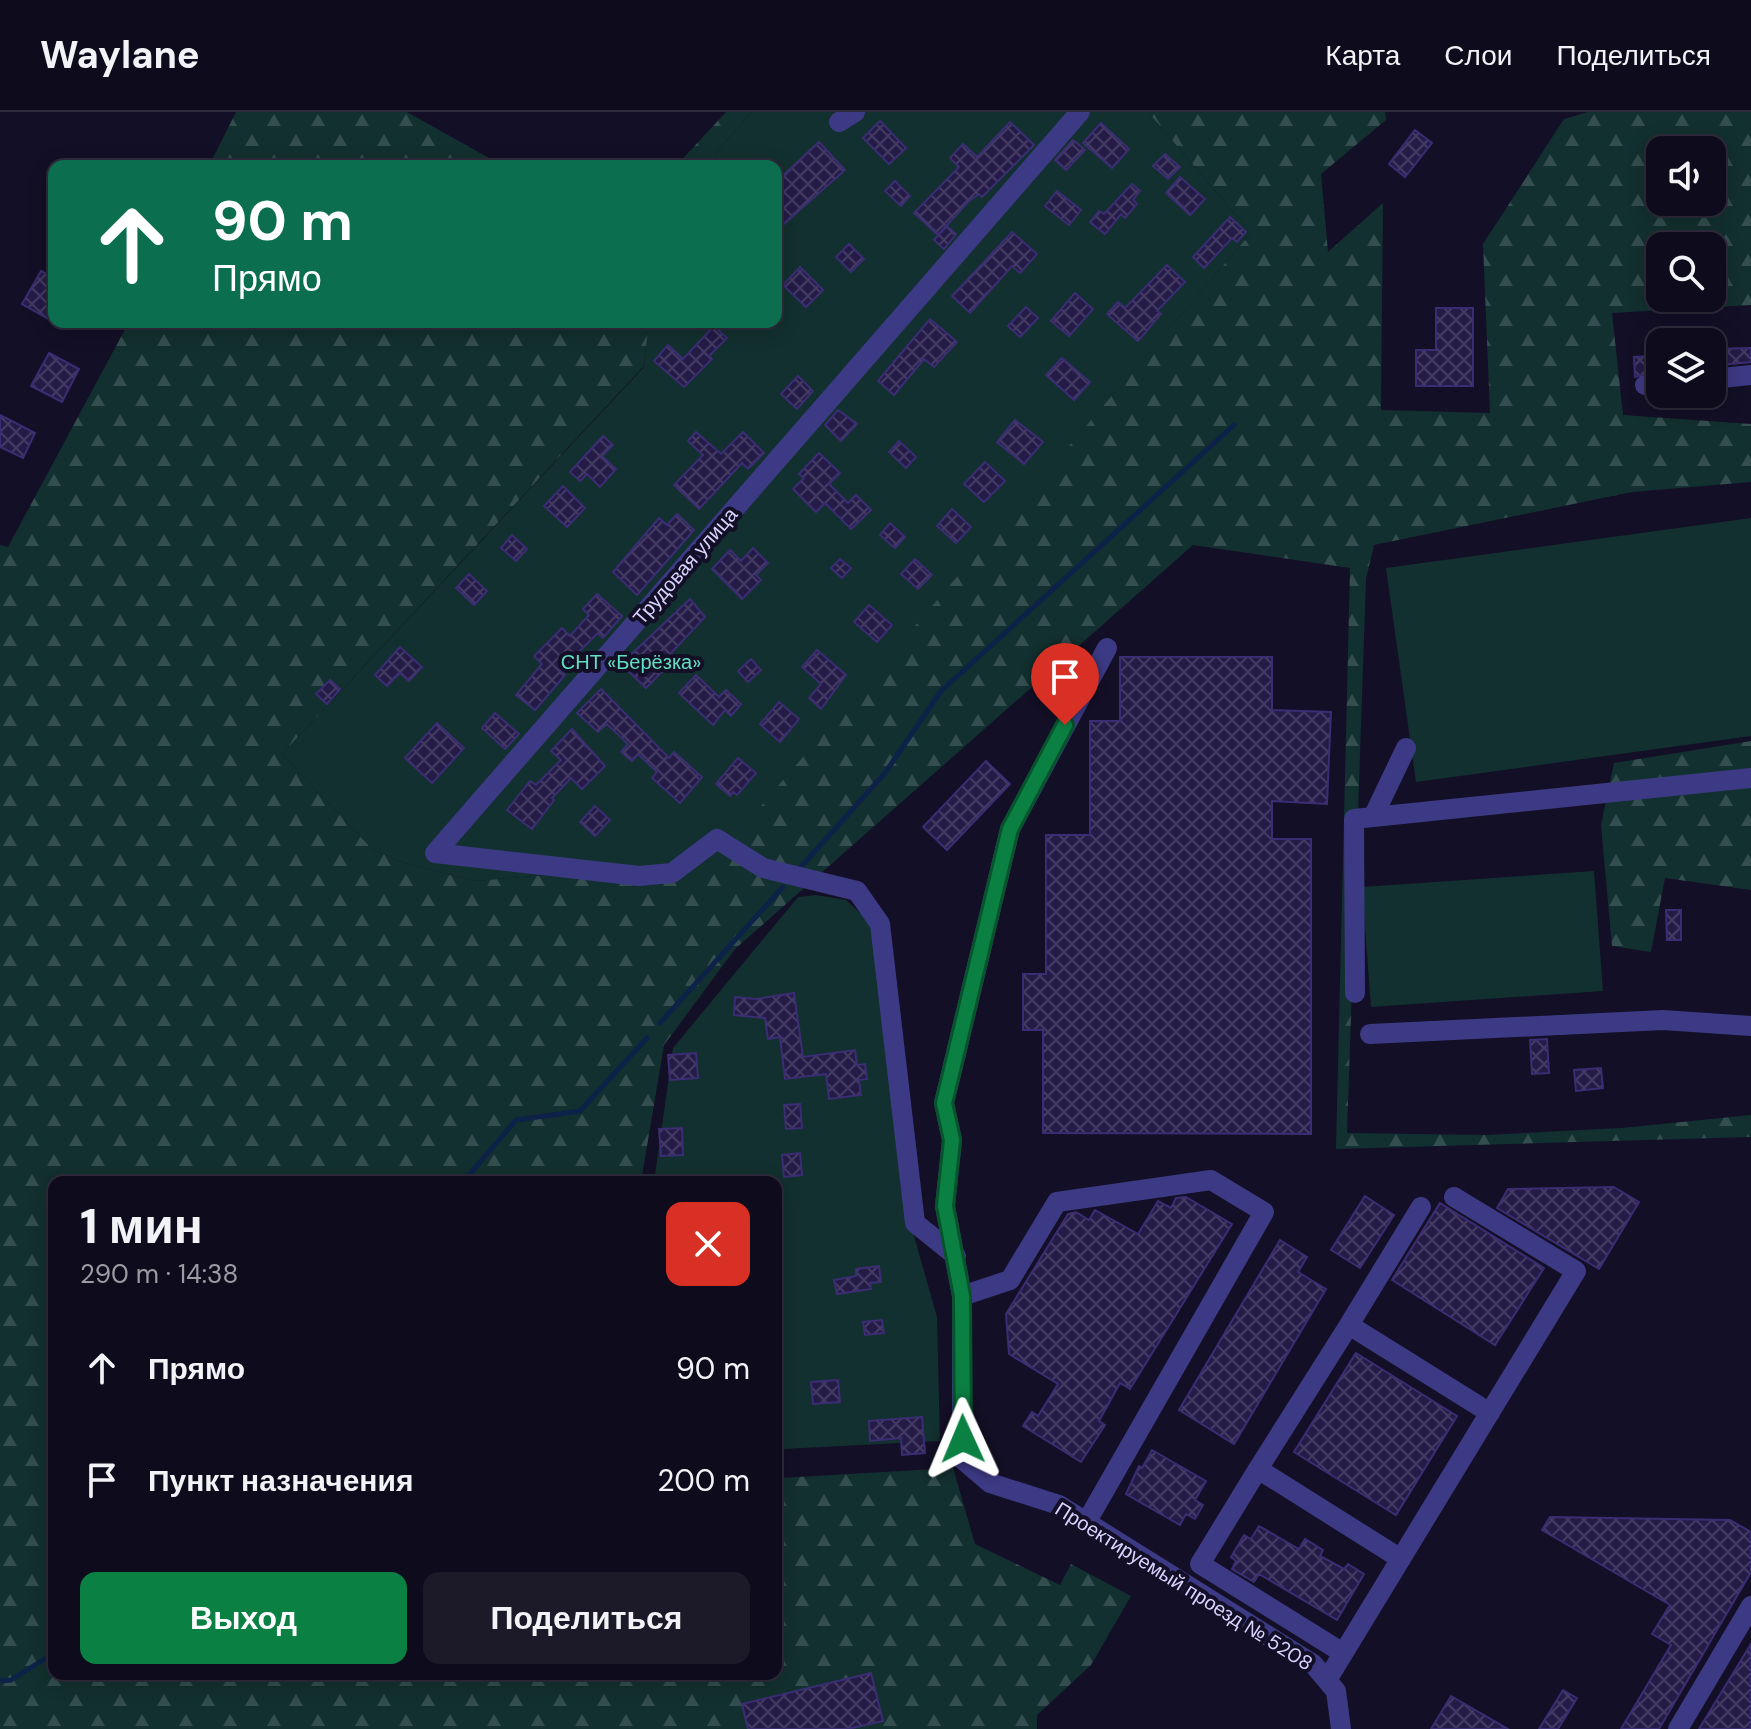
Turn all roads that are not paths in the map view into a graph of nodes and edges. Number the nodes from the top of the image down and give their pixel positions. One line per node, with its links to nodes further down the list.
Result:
1 (1080, 112): 13 (street, Трудовая улица)
2 (1751, 375): 3 (street)
3 (1726, 378)
4 (1107, 648): 13 (street, Проектируемый проезд № 5208)
5 (1406, 748): 7 (street)
6 (1751, 778): 7 (street)
7 (1373, 817): 8 (street)
8 (1355, 993)
9 (1751, 1026): 10 (street)
10 (1370, 1034)
11 (1454, 1197): 16 (street)
12 (1421, 1207): 15 (street)
13 (956, 1256): 14 (street, Проектируемый проезд № 5208)
14 (962, 1296): 18 (street, Проектируемый проезд № 5208); 18 (street)
15 (1349, 1325): 16 (street); 17 (street)
16 (1490, 1413): 19 (street)
17 (1258, 1469): 19 (street); 21 (street)
18 (1087, 1521): 22 (street, Проектируемый проезд № 5208)
19 (1401, 1559): 21 (street)
20 (1751, 1606): 24 (street)
21 (1343, 1653): 22 (street)
22 (1327, 1680): 23 (street, Проектируемый проезд № 5208)
23 (1341, 1729)
24 (1678, 1729)

